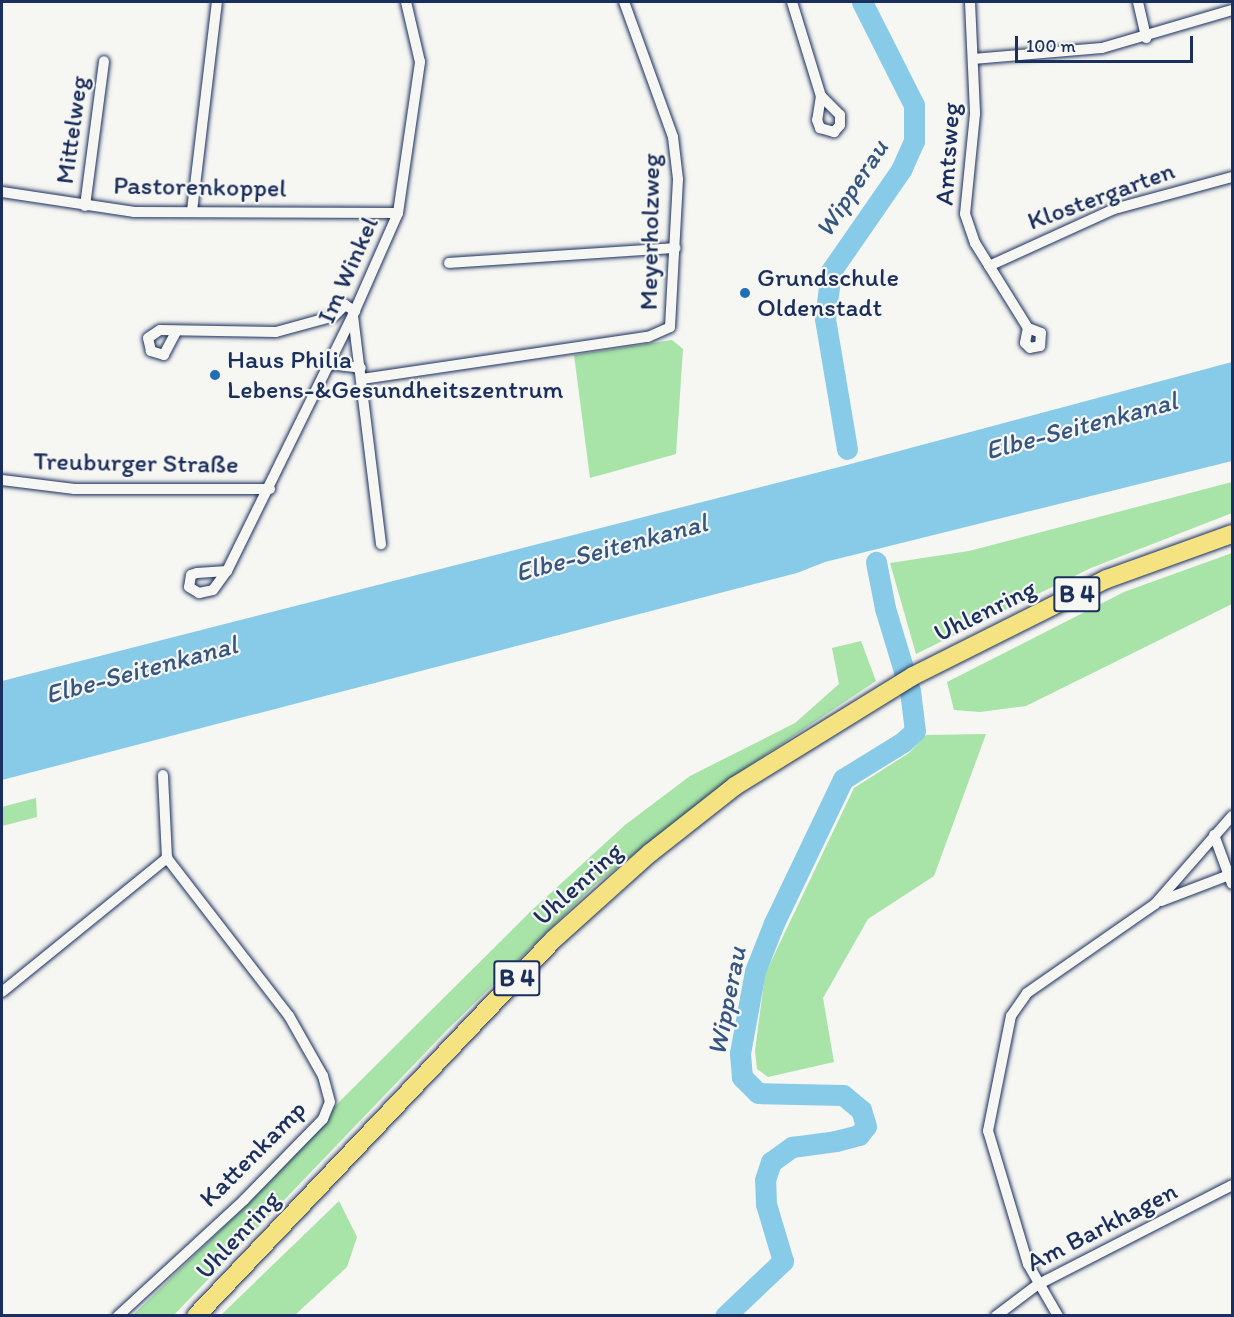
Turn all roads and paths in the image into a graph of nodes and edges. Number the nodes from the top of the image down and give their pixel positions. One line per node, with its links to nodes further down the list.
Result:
1 (217, 2): 15 (street)
2 (406, 2): 16 (street, Im Winkel)
3 (624, 2): 17 (street, Meyerholzweg)
4 (792, 2): 11 (street)
5 (970, 2): 9 (street, Amtsweg)
6 (1138, 2): 8 (street)
7 (1230, 8): 8 (street)
8 (1146, 38): 9 (street)
9 (973, 59): 19 (street, Amtsweg)
10 (104, 61): 14 (street, Mittelweg)
11 (821, 96)
12 (1233, 177): 19 (street, Klostergarten)
13 (2, 192): 14 (street, Pastorenkoppel)
14 (85, 206): 15 (street, Pastorenkoppel)
15 (192, 211): 16 (street, Pastorenkoppel)
16 (398, 213): 20 (street, Im Winkel)
17 (676, 248): 18 (street); 24 (street, Meyerholzweg)
18 (449, 262)
19 (989, 266): 21 (street, Amtsweg)
20 (354, 313): 22 (street); 23 (street, Im Winkel); 24 (street)
21 (1028, 328)
22 (176, 332)
23 (329, 364): 24 (street); 26 (street, Im Winkel)
24 (361, 373): 28 (street)
25 (2, 480): 26 (street, Treuburger Straße)
26 (270, 489): 29 (street, Im Winkel)
27 (1233, 534): 40 (highway, Uhlenring / B 4)
28 (381, 544)
29 (227, 571)
30 (163, 775): 33 (street)
31 (1233, 816): 32 (street)
32 (1214, 835): 34 (street); 35 (street)
33 (167, 858): 36 (street); 39 (street, Kattenkamp)
34 (1231, 880): 35 (street)
35 (1155, 904): 38 (street)
36 (2, 992)
37 (1233, 1185): 38 (street, Am Barkhagen)
38 (1037, 1285): 41 (street, Am Barkhagen); 42 (street)
39 (118, 1316)
40 (196, 1316)
41 (996, 1316)
42 (1058, 1316)

